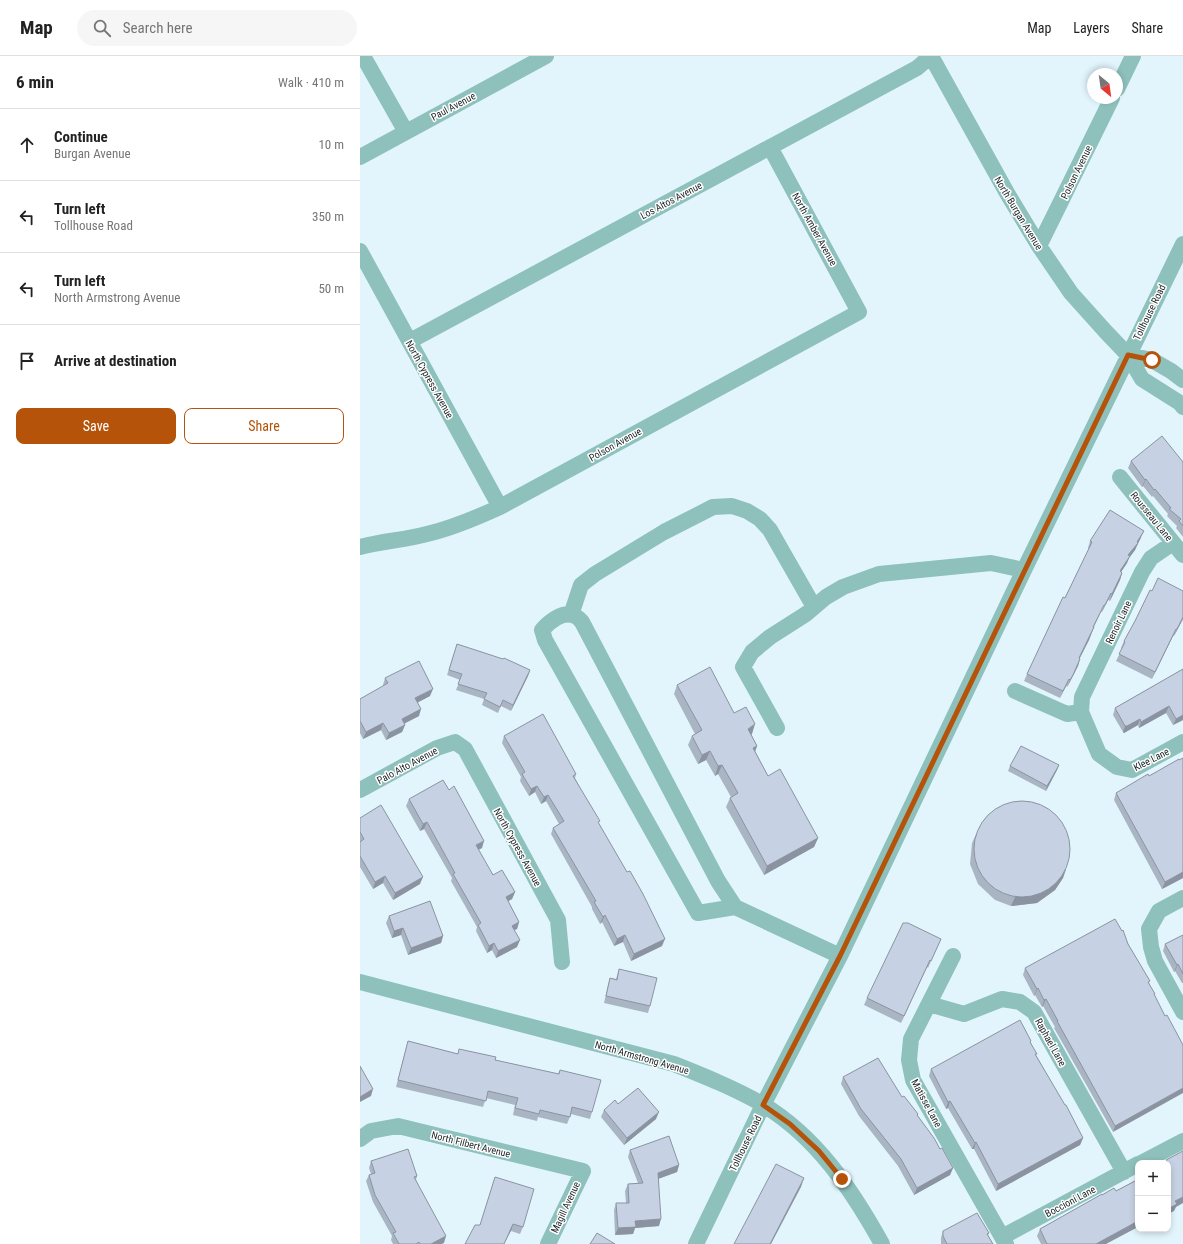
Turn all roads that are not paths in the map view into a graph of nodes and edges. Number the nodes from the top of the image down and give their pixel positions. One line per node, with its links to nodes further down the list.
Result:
1 (363, 56): 7 (street)
2 (546, 56): 7 (street, Paul Avenue)
3 (931, 56): 8 (street, Los Altos Avenue); 11 (street, North Burgan Avenue)
4 (1133, 56): 5 (street)
5 (1123, 77)
6 (1109, 104): 11 (street, Polson Avenue)
7 (406, 132): 9 (street, Paul Avenue)
8 (770, 147): 13 (street, North Amber Avenue); 14 (street, Los Altos Avenue)
9 (360, 157)
10 (1183, 244): 15 (street, Tollhouse Road)
11 (1039, 246): 15 (street, North Burgan Avenue)
12 (360, 251): 14 (street, North Cypress Avenue)
13 (860, 312): 19 (street, Polson Avenue)
14 (410, 341): 19 (street, North Cypress Avenue)
15 (1128, 355): 16 (street); 17 (street, North Burgan Avenue); 22 (street, Tollhouse Road)
16 (1183, 380)
17 (1183, 407)
18 (1120, 477): 21 (street, Rousseau Lane)
19 (500, 507): 20 (street, Polson Avenue)
20 (360, 547)
21 (1178, 549): 26 (street, Renoir Lane)
22 (1024, 570): 23 (street); 33 (street, Tollhouse Road)
23 (814, 607): 24 (street); 27 (street)
24 (571, 615): 32 (street); 32 (street)
25 (1015, 691): 26 (street)
26 (1081, 712): 29 (street, Klee Lane)
27 (777, 728)
28 (454, 742): 30 (street, Palo Alto Avenue); 35 (street, North Cypress Avenue)
29 (1183, 742)
30 (360, 790)
31 (1183, 898): 38 (street)
32 (735, 907): 33 (street)
33 (840, 956): 39 (street, Tollhouse Road)
34 (953, 956): 37 (street, Matisse Lane)
35 (562, 962)
36 (360, 982): 39 (street, North Armstrong Avenue)
37 (929, 1004): 42 (street, Raphael Lane); 44 (street, Matisse Lane)
38 (1183, 1012)
39 (763, 1105): 46 (street, Tollhouse Road); 47 (street, North Armstrong Avenue)
40 (360, 1138): 43 (street, North Filbert Avenue)
41 (1183, 1141): 42 (street, Boccioni Lane)
42 (1134, 1166): 44 (street, Boccioni Lane)
43 (583, 1171): 45 (street, Magill Avenue)
44 (1004, 1240)
45 (548, 1244)
46 (696, 1244)
47 (882, 1244)

